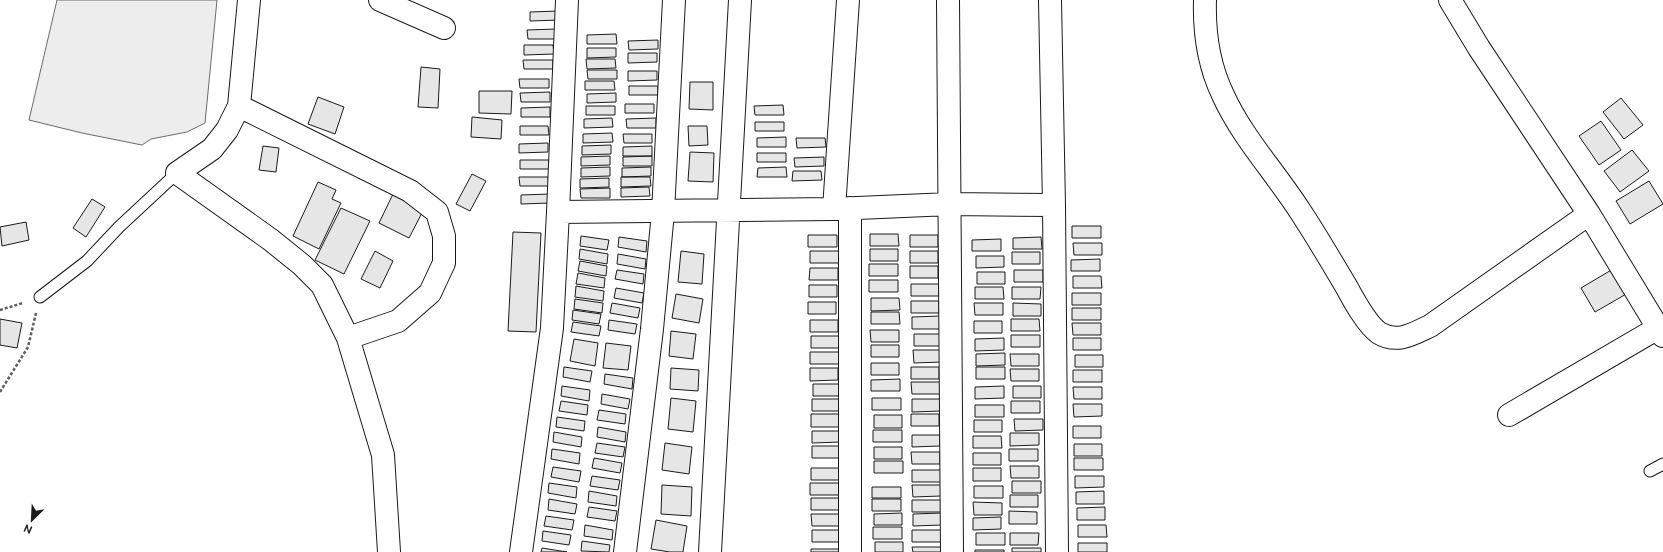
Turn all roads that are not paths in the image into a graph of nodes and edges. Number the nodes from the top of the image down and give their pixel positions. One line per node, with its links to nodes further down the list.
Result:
1 (249, 0): 12 (street)
2 (380, 0): 11 (street)
3 (567, 0): 18 (street)
4 (674, 0): 19 (street)
5 (740, 0): 17 (street)
6 (848, 0): 16 (street)
7 (948, 0): 14 (street)
8 (1050, 0): 15 (street)
9 (1205, 0): 20 (street)
10 (1450, 0): 20 (street)
11 (444, 28)
12 (239, 106): 13 (street); 23 (street)
13 (178, 173): 21 (lane); 23 (street)
14 (950, 204): 15 (street); 16 (street); 32 (street)
15 (1054, 205): 33 (street)
16 (842, 208): 17 (street); 31 (street)
17 (729, 211): 19 (street); 30 (street)
18 (558, 212): 19 (street); 28 (street)
19 (663, 212): 29 (street)
20 (1589, 214): 22 (street)
21 (40, 297)
22 (1660, 332): 24 (street)
23 (348, 338): 27 (street)
24 (1509, 415)
25 (1663, 464): 26 (lane)
26 (1650, 471)
27 (390, 552)
28 (521, 552)
29 (625, 552)
30 (710, 552)
31 (850, 552)
32 (952, 552)
33 (1057, 552)

